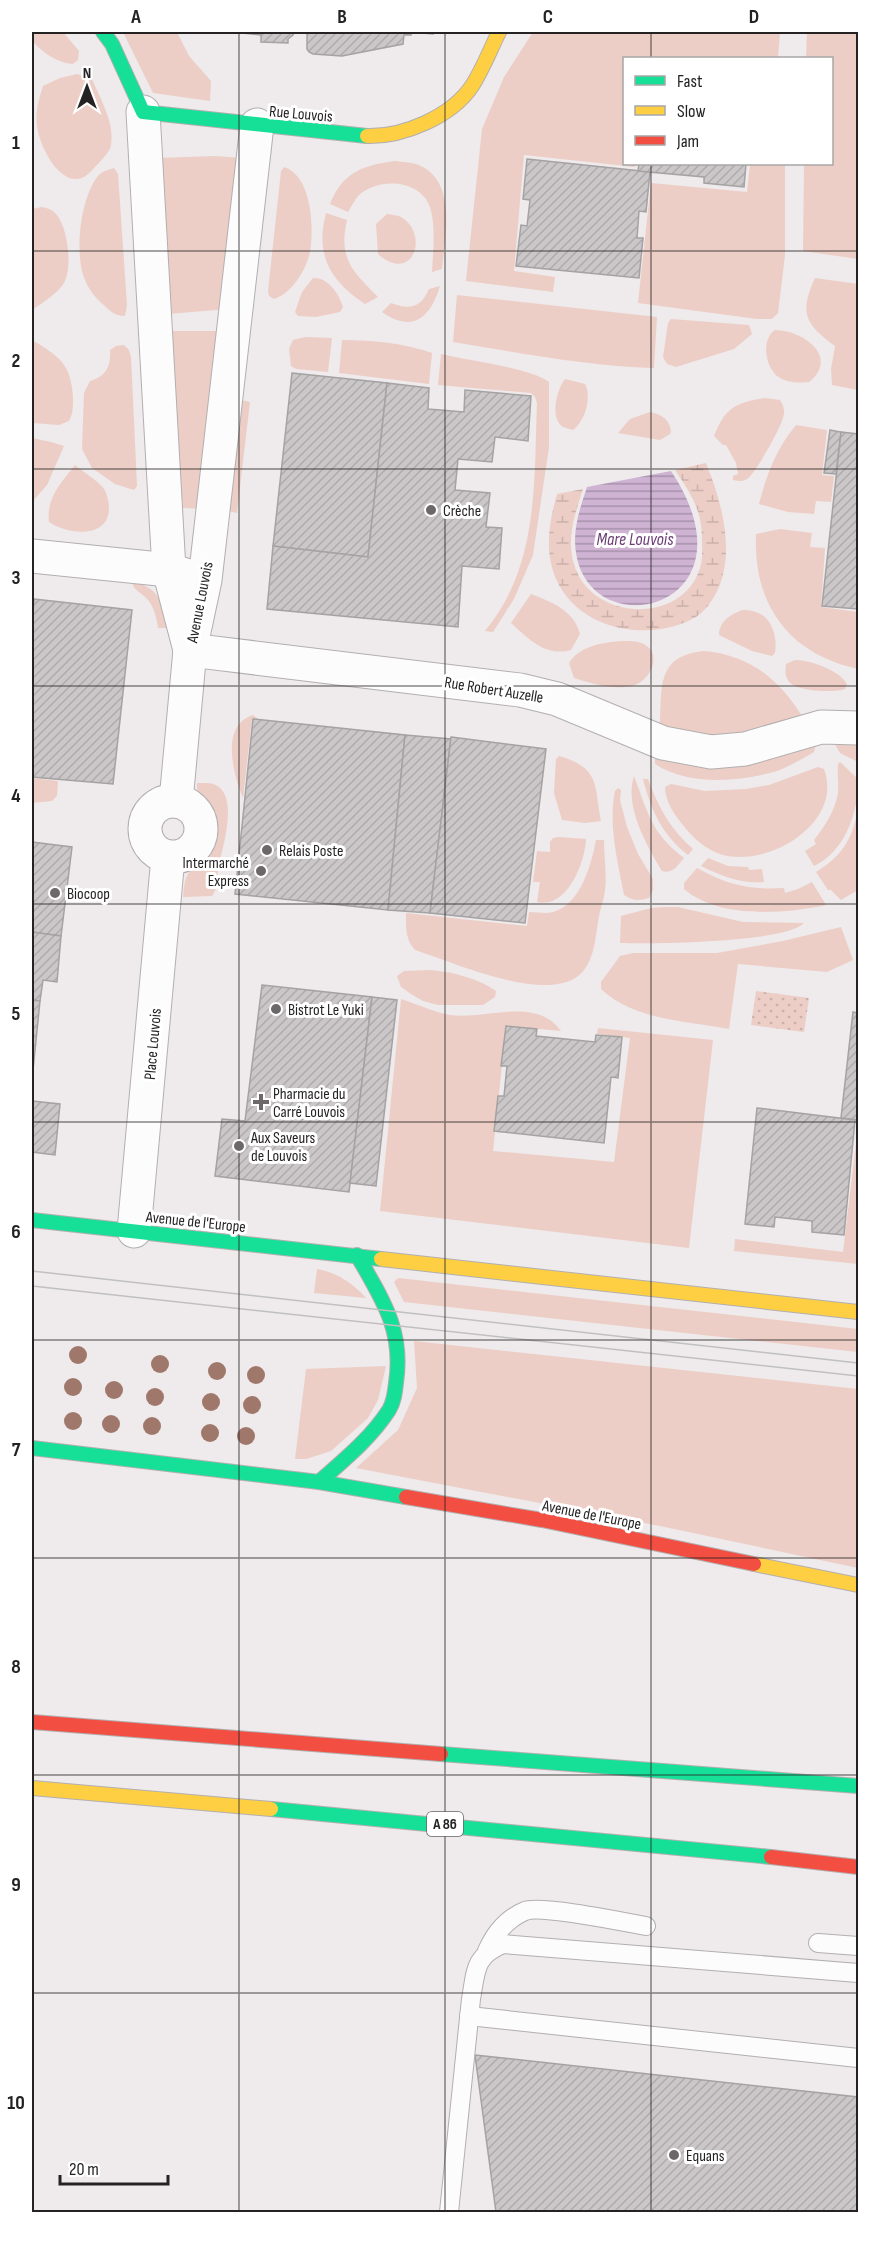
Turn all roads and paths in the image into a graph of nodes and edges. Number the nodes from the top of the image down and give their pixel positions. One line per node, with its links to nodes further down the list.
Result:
1 (103, 32): 3 (main road)
2 (498, 32): 4 (main road, Rue Louvois)
3 (143, 112): 4 (main road, Rue Louvois); 6 (street, Avenue Louvois)
4 (258, 125): 7 (street, Avenue Louvois)
5 (32, 556): 6 (street)
6 (169, 570): 7 (street); 8 (street, Avenue Louvois)
7 (206, 580): 8 (street, Avenue Louvois)
8 (190, 650): 9 (street, Rue Robert Auzelle); 11 (street, Place Louvois)
9 (858, 728)
10 (32, 1220): 11 (main road, Avenue de l'Europe)
11 (134, 1231): 12 (main road, Avenue de l'Europe)
12 (357, 1255): 13 (main road, Avenue de l'Europe); 15 (main road)
13 (858, 1312)
14 (32, 1448): 15 (main road, Avenue de l'Europe)
15 (319, 1482): 16 (main road, Avenue de l'Europe)
16 (858, 1585)
17 (32, 1722): 18 (main road)
18 (858, 1786)
19 (32, 1788): 20 (main road, A 86)
20 (858, 1867)
21 (646, 1926): 24 (lane)
22 (818, 1942): 23 (lane)
23 (858, 1947)
24 (487, 1951): 25 (lane); 26 (lane)
25 (858, 1973)
26 (469, 2016): 27 (lane); 28 (lane)
27 (858, 2058)
28 (449, 2212)

